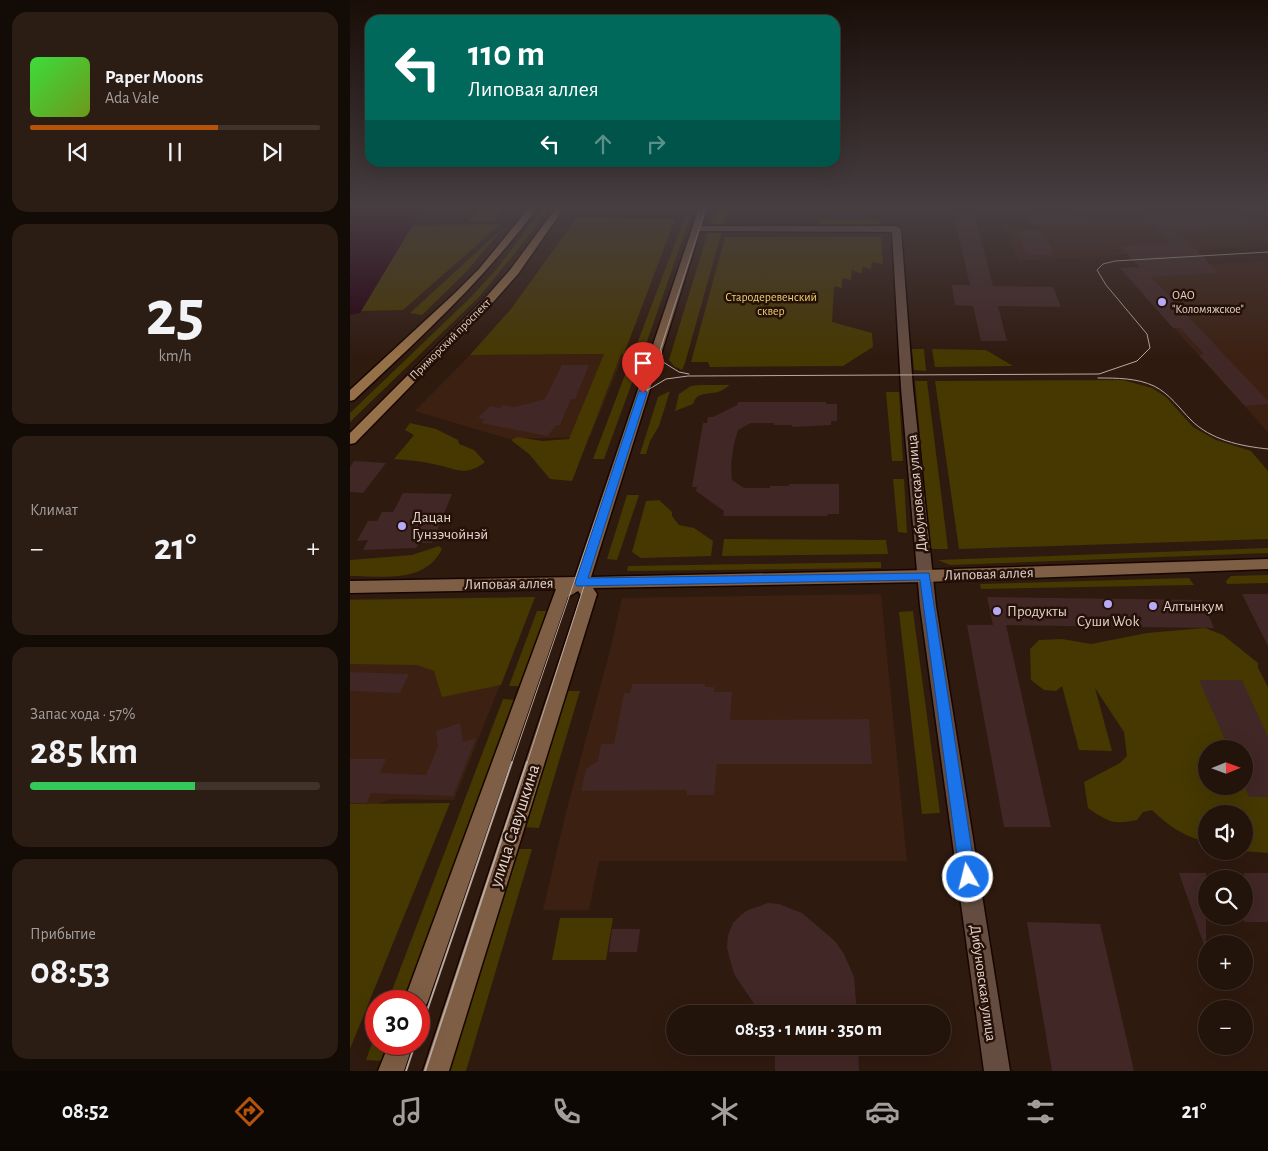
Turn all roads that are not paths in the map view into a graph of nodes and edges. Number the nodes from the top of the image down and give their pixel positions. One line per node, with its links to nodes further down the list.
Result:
1 (493, 258): 5 (main road, Приморский проспект)
2 (525, 258): 6 (main road, Приморский проспект)
3 (687, 258): 9 (main road, улица Савушкина)
4 (898, 258): 8 (street, Дибуновская улица)
5 (350, 397)
6 (350, 440)
7 (1268, 564): 8 (main road, Липовая аллея)
8 (925, 576): 9 (main road, Липовая аллея); 15 (street, Дибуновская улица)
9 (581, 583): 10 (main road, Липовая аллея); 11 (main road, улица Савушкина); 14 (main road, улица Савушкина)
10 (350, 587)
11 (420, 990)
12 (397, 1055): 13 (main road)
13 (391, 1071)
14 (436, 1071)
15 (996, 1071)

